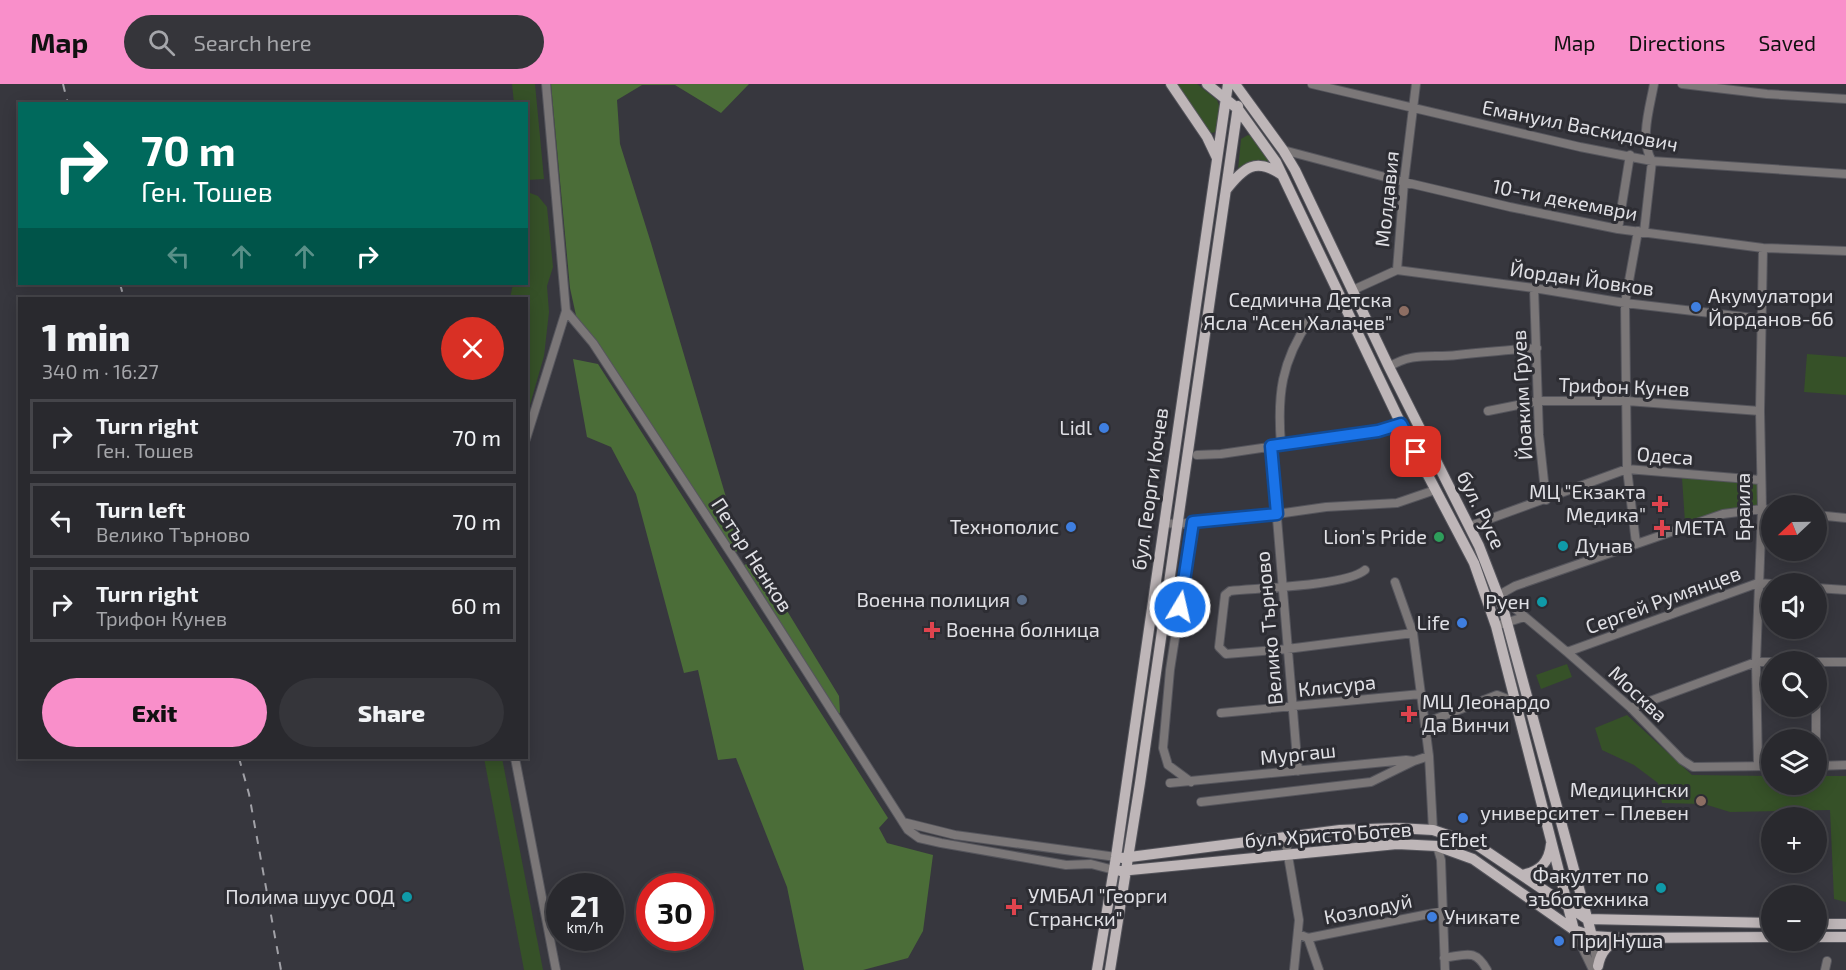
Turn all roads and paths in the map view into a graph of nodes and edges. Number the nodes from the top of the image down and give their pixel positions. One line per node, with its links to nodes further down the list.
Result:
1 (546, 84): 30 (street)
2 (1171, 84): 16 (main road)
3 (1207, 84): 10 (main road, бул. Русе)
4 (1227, 84): 10 (main road, бул. Георги Кочев)
5 (1312, 84): 13 (street, Емануил Васкидович)
6 (1416, 84): 13 (street, Молдавия)
7 (1654, 84): 17 (street)
8 (1682, 84): 11 (street)
9 (1240, 86): 12 (main road, бул. Георги Кочев); 14 (main road, бул. Русе)
10 (1225, 98): 12 (main road, бул. Русе); 16 (main road, бул. Георги Кочев)
11 (1846, 99)
12 (1238, 109): 19 (main road, бул. Русе); 21 (main road, бул. Георги Кочев)
13 (1414, 109): 15 (street, Емануил Васкидович); 20 (street, Молдавия)
14 (1283, 150): 20 (street, 10-ти декември); 28 (main road, бул. Русе)
15 (1630, 155): 17 (street, Емануил Васкидович); 22 (street)
16 (1217, 158): 54 (main road, бул. Георги Кочев)
17 (1652, 161): 18 (street, Емануил Васкидович); 23 (street)
18 (1846, 174)
19 (1282, 175): 21 (main road); 39 (main road, бул. Русе)
20 (1404, 182): 22 (street, 10-ти декември); 26 (street, Молдавия)
21 (1226, 190): 55 (main road, бул. Георги Кочев)
22 (1618, 229): 23 (street, 10-ти декември)
23 (1641, 232): 24 (street, 10-ти декември); 29 (street)
24 (1763, 248): 25 (street, 10-ти декември); 31 (street, Браила)
25 (1846, 251)
26 (1397, 270): 27 (street, Йордан Йовков); 28 (street, Молдавия)
27 (1534, 288): 29 (street, Йордан Йовков); 33 (street, Йоаким Груев)
28 (1353, 291): 34 (main road, бул. Русе)
29 (1625, 303): 31 (street, Йордан Йовков); 36 (street)
30 (566, 311): 40 (street); 94 (street, Петър Ненков)
31 (1762, 319): 38 (street, Браила)
32 (1310, 320): 41 (street)
33 (1537, 348): 34 (street); 35 (street, Йоаким Груев)
34 (1389, 367): 56 (main road, бул. Русе)
35 (1538, 401): 36 (street, Трифон Кунев); 37 (street, Трифон Кунев); 48 (street, Йоаким Груев)
36 (1628, 401): 38 (street, Трифон Кунев); 44 (street)
37 (1488, 411)
38 (1760, 411): 45 (street, Браила)
39 (1401, 424): 41 (street); 46 (main road, бул. Русе)
40 (528, 433)
41 (1281, 445): 42 (street)
42 (1271, 446): 43 (street); 50 (street, Велико Търново)
43 (1197, 455)
44 (1627, 469): 45 (street, Одеса); 48 (street, Одеса); 58 (street)
45 (1760, 480): 47 (street, Браила)
46 (1435, 490): 50 (street); 70 (main road, бул. Русе)
47 (1761, 495)
48 (1546, 500): 56 (street, Одеса)
49 (1761, 509): 58 (street)
50 (1277, 514): 53 (street); 64 (street, Велико Търново)
51 (1827, 516): 52 (street)
52 (1846, 518)
53 (1193, 522): 55 (street); 63 (street)
54 (1164, 523): 55 (street); 100 (main road, бул. Георги Кочев)
55 (1177, 524): 68 (main road, бул. Георги Кочев)
56 (1470, 526): 67 (main road, бул. Русе)
57 (1761, 528): 61 (street, Браила)
58 (1636, 543): 67 (street)
59 (1365, 570): 64 (street)
60 (1395, 582): 71 (street)
61 (1758, 583): 62 (street, Сергей Румянцев); 73 (street, Сергей Румянцев); 75 (street, Браила)
62 (1761, 583)
63 (1183, 586): 68 (street); 91 (street)
64 (1282, 588): 72 (street, Велико Търново); 72 (street)
65 (1827, 589): 66 (street)
66 (1846, 590)
67 (1499, 595): 69 (street, Москва); 70 (main road, бул. Русе)
68 (1165, 604): 101 (main road, бул. Георги Кочев)
69 (1524, 617): 70 (street); 73 (street, Москва)
70 (1502, 624): 79 (main road, бул. Русе); 107 (main road, бул. Русе)
71 (1413, 633): 72 (street); 78 (street)
72 (1287, 649): 80 (street, Велико Търново)
73 (1567, 652): 81 (street, Москва)
74 (1827, 661): 77 (street)
75 (1756, 662): 76 (street); 81 (street); 88 (street, Браила)
76 (1761, 662)
77 (1846, 662)
78 (1421, 694): 80 (street, Клисура); 83 (street)
79 (1515, 702): 83 (street); 96 (main road, бул. Русе)
80 (1292, 707): 82 (street, Клисура); 90 (street, Велико Търново)
81 (1631, 708): 88 (street, Москва)
82 (1221, 713)
83 (1425, 723): 84 (street)
84 (1429, 756): 86 (street, Мургаш); 95 (street)
85 (515, 759): 121 (street)
86 (1414, 760): 90 (street, Мургаш); 93 (street)
87 (1846, 765): 89 (street)
88 (1758, 766)
89 (1827, 766)
90 (1298, 771): 91 (street, Мургаш)
91 (1191, 782): 92 (street, Мургаш)
92 (1170, 783)
93 (1201, 802)
94 (903, 822): 100 (street); 102 (street, Петър Ненков)
95 (1433, 830): 97 (main road, бул. Христо Ботев); 104 (main road, бул. Христо Ботев)
96 (1551, 834): 104 (main road); 105 (main road, бул. Русе)
97 (1285, 838): 99 (street); 101 (main road, бул. Христо Ботев)
98 (1437, 846): 99 (main road, бул. Христо Ботев); 106 (street); 111 (main road, бул. Христо Ботев)
99 (1288, 854): 103 (main road, бул. Христо Ботев); 112 (street)
100 (1116, 857): 101 (main road, бул. Христо Ботев); 102 (main road, бул. Георги Кочев)
101 (1128, 858): 103 (main road, бул. Георги Кочев)
102 (1114, 870): 103 (main road, бул. Христо Ботев); 122 (main road, бул. Георги Кочев)
103 (1126, 871): 123 (main road, бул. Георги Кочев)
104 (1522, 875): 105 (main road, бул. Христо Ботев)
105 (1569, 908): 107 (main road, бул. Христо Ботев); 111 (main road, бул. Русе)
106 (1444, 911): 117 (street, Козлодуй); 119 (street)
107 (1587, 919): 108 (main road); 113 (main road, бул. Русе)
108 (1761, 923)
109 (1827, 924): 110 (main road)
110 (1846, 924)
111 (1574, 930): 113 (main road, бул. Христо Ботев); 120 (street)
112 (1298, 934): 117 (street, Козлодуй); 124 (street)
113 (1592, 936): 118 (main road, бул. Христо Ботев); 120 (street)
114 (1761, 937): 118 (main road, бул. Христо Ботев)
115 (1827, 937): 116 (main road)
116 (1846, 937)
117 (1308, 938): 125 (street)
118 (1623, 938): 120 (main road)
119 (1444, 958): 126 (street); 127 (street)
120 (1596, 969)
121 (556, 970)
122 (1097, 970)
123 (1110, 970)
124 (1294, 970)
125 (1319, 970)
126 (1445, 970)
127 (1488, 970)

